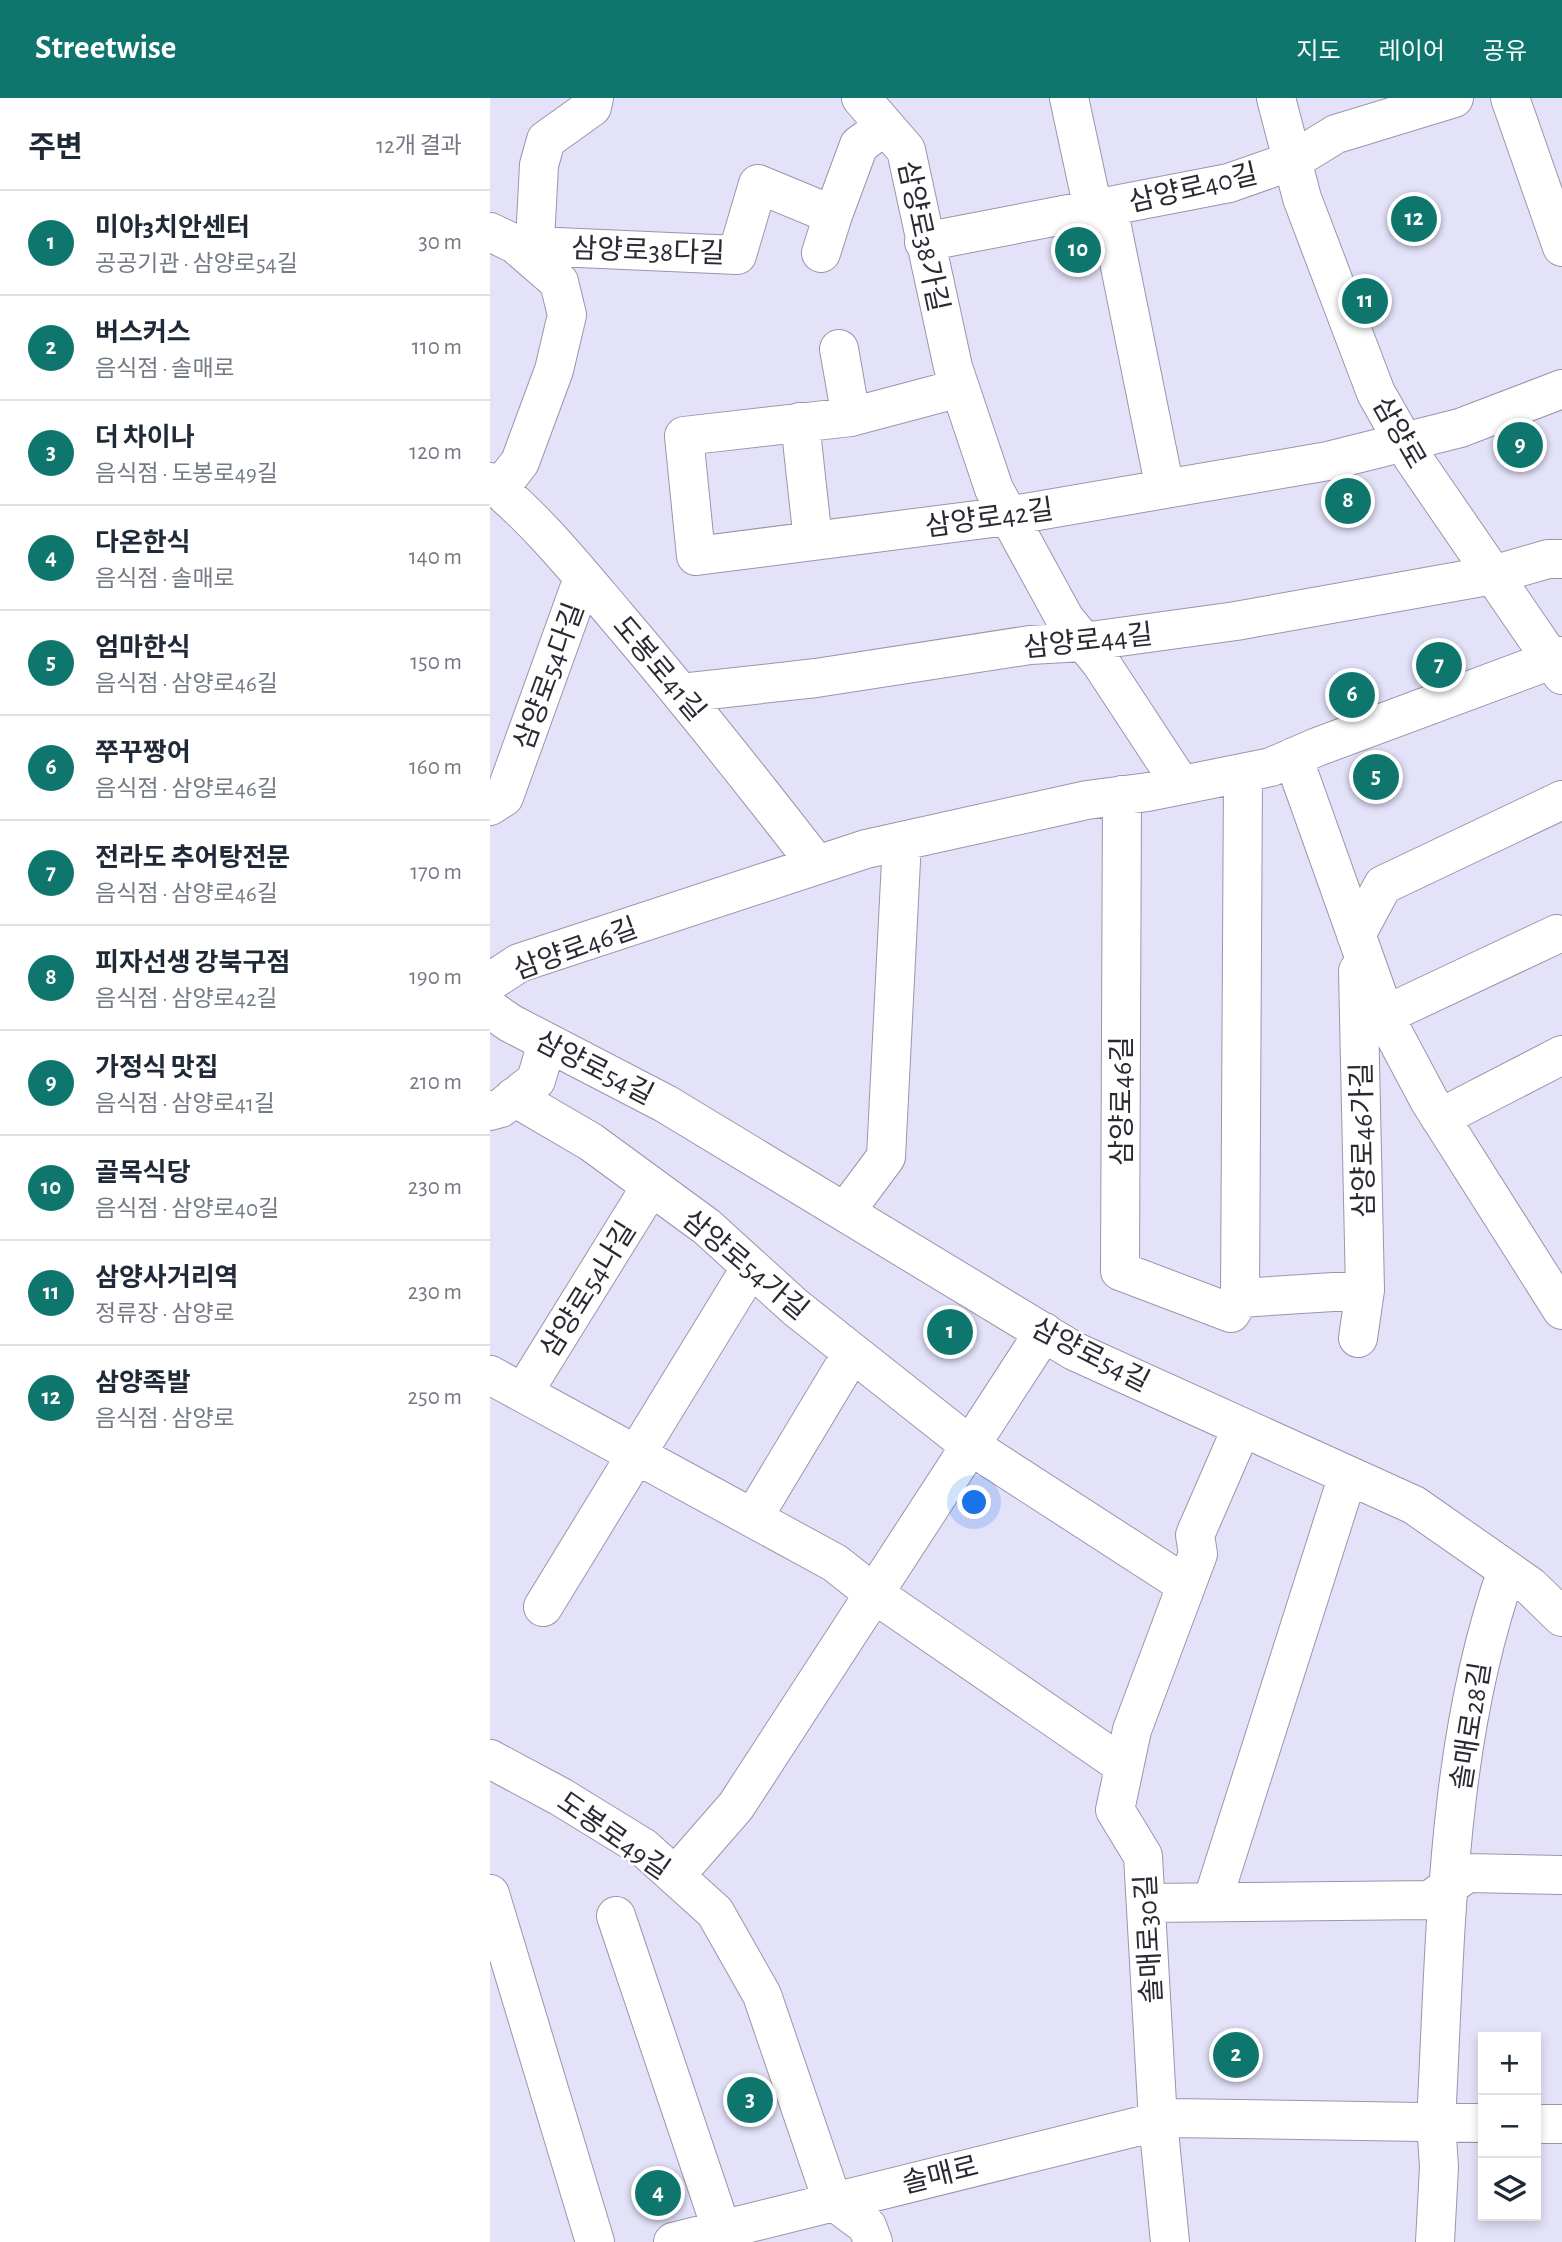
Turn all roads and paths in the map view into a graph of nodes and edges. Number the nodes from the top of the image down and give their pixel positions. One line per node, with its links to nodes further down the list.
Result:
1 (594, 98): 14 (street)
2 (1069, 98): 8 (street, 삼양로40길)
3 (1276, 98): 7 (street, 삼양로)
4 (1454, 98): 7 (street)
5 (1510, 98): 12 (street)
6 (873, 112): 9 (street); 11 (street, 삼양로38가길)
7 (1292, 161): 8 (street, 삼양로40길); 20 (street, 삼양로)
8 (1101, 208): 11 (street, 삼양로40길); 22 (street)
9 (833, 215): 13 (street); 14 (street, 삼양로38다길)
10 (490, 232): 14 (street, 삼양로38다길)
11 (924, 242): 16 (street, 삼양로38가길)
12 (1562, 247)
13 (821, 253)
14 (534, 260): 21 (street, 삼양로38다길)
15 (839, 349): 18 (street)
16 (960, 388): 18 (street); 23 (street, 삼양로38가길)
17 (1562, 389): 20 (street, 삼양로42길)
18 (851, 416): 19 (street)
19 (800, 422): 24 (street); 24 (street, 삼양로42길)
20 (1404, 443): 22 (street, 삼양로42길); 26 (street, 삼양로)
21 (494, 485): 27 (street, 도봉로41길)
22 (1165, 489): 23 (street, 삼양로42길)
23 (1008, 516): 24 (street, 삼양로42길); 28 (street, 삼양로38가길)
24 (813, 541)
25 (1562, 559): 26 (street, 삼양로44길)
26 (1493, 575): 28 (street, 삼양로44길); 29 (street, 삼양로)
27 (583, 579): 30 (street, 도봉로41길); 36 (street, 삼양로54다길)
28 (1083, 642): 30 (street, 삼양로44길); 33 (street, 삼양로38가길)
29 (1559, 664): 31 (street, 삼양로46길)
30 (681, 693): 38 (street, 도봉로41길)
31 (1293, 757): 32 (street, 삼양로46길); 40 (street, 삼양로46가길)
32 (1242, 773): 33 (street, 삼양로46길); 52 (street)
33 (1181, 785): 34 (street, 삼양로46길)
34 (1122, 795): 37 (street, 삼양로46길); 52 (street, 삼양로46길)
35 (1562, 800): 40 (street)
36 (490, 806)
37 (902, 841): 38 (street, 삼양로46길); 49 (street)
38 (817, 865): 41 (street, 삼양로46길)
39 (1557, 934): 43 (street)
40 (1357, 938): 43 (street, 삼양로46가길); 51 (street, 삼양로46가길)
41 (490, 982)
42 (490, 1009): 44 (street, 삼양로54길)
43 (1385, 1015): 47 (street, 삼양로46가길)
44 (547, 1043): 46 (street); 49 (street, 삼양로54길)
45 (1562, 1055): 47 (street)
46 (502, 1104): 48 (street, 삼양로54가길)
47 (1440, 1118): 53 (street, 삼양로46가길)
48 (651, 1186): 50 (street, 삼양로54가길); 58 (street, 삼양로54나길)
49 (845, 1212): 54 (street, 삼양로54길)
50 (751, 1267): 56 (street, 삼양로54가길); 61 (street)
51 (1364, 1290): 52 (street, 삼양로46길); 55 (street, 삼양로46가길)
52 (1240, 1298)
53 (1562, 1310)
54 (1044, 1332): 59 (street, 삼양로54길); 60 (street)
55 (1358, 1338)
56 (852, 1353): 60 (street, 삼양로54가길); 63 (street)
57 (490, 1375): 58 (street)
58 (523, 1393): 61 (street)
59 (1242, 1427): 62 (street, 삼양로54길); 65 (street, 솔매로30길)
60 (968, 1444): 65 (street); 66 (street)
61 (638, 1456): 63 (street); 67 (street)
62 (1348, 1475): 64 (street, 삼양로54길); 75 (street)
63 (753, 1518): 66 (street)
64 (1507, 1570): 68 (street, 삼양로54길); 73 (street, 솔매로28길)
65 (1186, 1585): 70 (street, 솔매로30길)
66 (873, 1594): 70 (street); 72 (street)
67 (543, 1607)
68 (1562, 1618)
69 (490, 1759): 72 (street, 도봉로49길)
70 (1125, 1766): 76 (street, 솔매로30길)
71 (1562, 1875): 73 (street)
72 (675, 1877): 83 (street, 도봉로49길)
73 (1449, 1885): 75 (street); 79 (street, 솔매로28길)
74 (490, 1894): 85 (street)
75 (1212, 1902): 76 (street)
76 (1146, 1903): 78 (street, 솔매로30길)
77 (616, 1916): 84 (street)
78 (1158, 2121): 79 (street, 솔매로); 83 (street, 솔매로); 88 (street)
79 (1436, 2122): 80 (street, 솔매로); 89 (street)
80 (1478, 2123)
81 (1541, 2124): 82 (street)
82 (1562, 2124)
83 (832, 2200): 84 (street, 솔매로); 87 (street)
84 (726, 2232): 86 (street, 솔매로)
85 (595, 2242)
86 (673, 2242)
87 (873, 2242)
88 (1171, 2242)
89 (1435, 2242)

